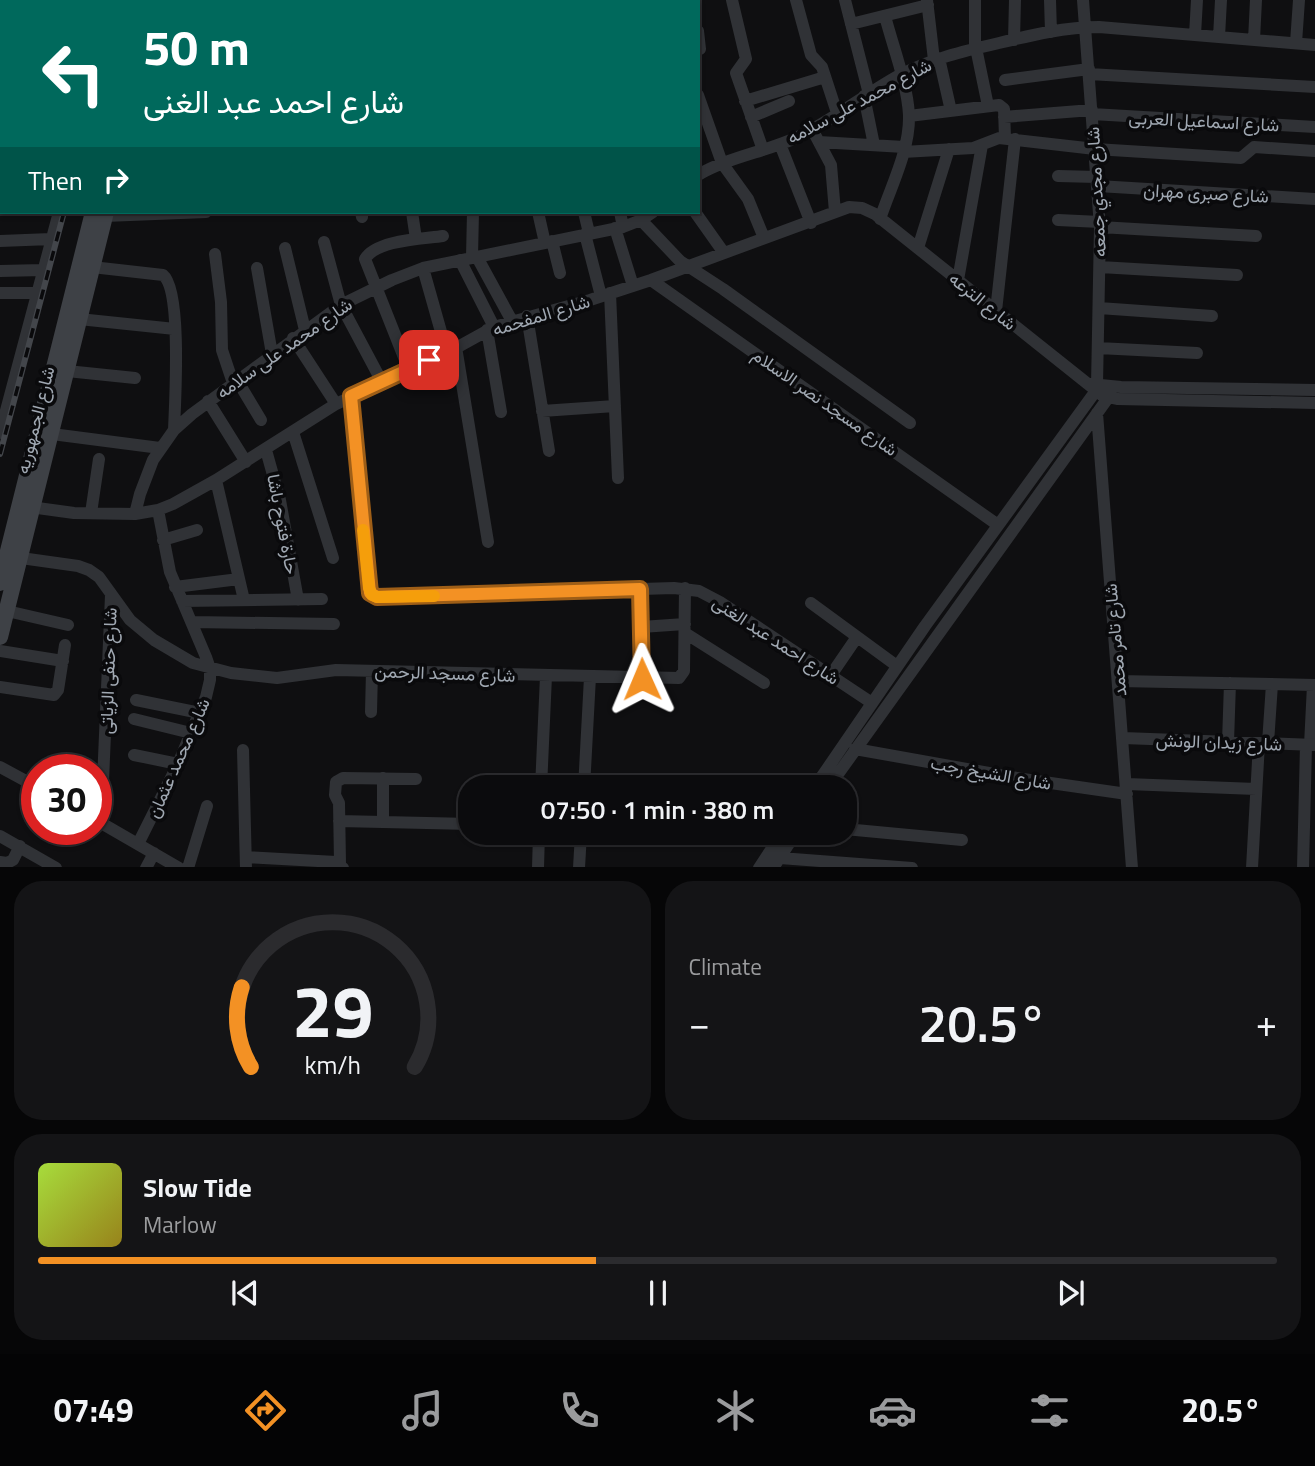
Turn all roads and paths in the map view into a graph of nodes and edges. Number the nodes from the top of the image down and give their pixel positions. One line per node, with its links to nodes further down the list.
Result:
1 (732, 0): 31 (street)
2 (796, 0): 27 (street)
3 (845, 0): 14 (street)
4 (975, 0): 23 (street)
5 (1015, 0): 19 (street)
6 (1050, 0): 16 (street)
7 (1083, 0): 15 (street, شارع مجدي جمعه)
8 (1198, 0): 17 (street)
9 (1221, 0): 18 (street)
10 (1256, 0): 20 (street)
11 (1299, 0): 21 (street)
12 (927, 2): 13 (street); 24 (street)
13 (884, 16): 14 (street); 26 (street)
14 (851, 24): 30 (street)
15 (1084, 27): 16 (street, شارع محمد على سلامه); 17 (street, شارع محمد على سلامه); 25 (street, شارع مجدي جمعه)
16 (1051, 32): 19 (street, شارع محمد على سلامه)
17 (1195, 35): 18 (street, شارع محمد على سلامه)
18 (1219, 37): 20 (street, شارع محمد على سلامه)
19 (1014, 40): 23 (street, شارع محمد على سلامه)
20 (1254, 40): 21 (street, شارع محمد على سلامه)
21 (1296, 43): 22 (street, شارع محمد على سلامه)
22 (1315, 45)
23 (976, 49): 24 (street, شارع محمد على سلامه); 33 (street)
24 (937, 59): 26 (street, شارع محمد على سلامه); 35 (street)
25 (1089, 72): 28 (street); 29 (street); 36 (street, شارع مجدي جمعه)
26 (901, 75): 30 (street, شارع محمد على سلامه); 38 (street)
27 (825, 76): 31 (street); 37 (street)
28 (1005, 80)
29 (1315, 87)
30 (866, 95): 37 (street, شارع محمد على سلامه); 47 (street)
31 (745, 101): 39 (street)
32 (789, 101): 39 (street)
33 (988, 106): 35 (street); 40 (street)
34 (700, 108): 41 (street)
35 (951, 111): 38 (street)
36 (1092, 112): 40 (street, شارع اسماعيل العربى); 42 (street, شارع اسماعيل العربى); 51 (street, شارع مجدي جمعه)
37 (837, 113): 43 (street, شارع محمد على سلامه)
38 (909, 116): 49 (street)
39 (751, 117): 52 (street)
40 (1004, 117): 44 (street)
41 (703, 127): 54 (street)
42 (1315, 127)
43 (812, 129): 45 (street); 46 (street, شارع محمد على سلامه)
44 (1010, 139): 48 (street); 51 (street); 108 (street)
45 (819, 142): 47 (street); 59 (street)
46 (780, 144): 52 (street, شارع محمد على سلامه); 73 (street)
47 (874, 145): 49 (street)
48 (982, 145): 50 (street); 100 (street)
49 (904, 149): 50 (street); 70 (street)
50 (949, 149): 86 (street)
51 (1095, 149): 53 (street); 57 (street, شارع مجدي جمعه)
52 (763, 150): 54 (street, شارع محمد على سلامه)
53 (1315, 151)
54 (722, 163): 55 (street, شارع محمد على سلامه); 79 (street)
55 (700, 174)
56 (1058, 176): 57 (street, شارع صبرى مهران)
57 (1097, 182): 58 (street, شارع صبرى مهران); 74 (street, شارع مجدي جمعه)
58 (1315, 199)
59 (835, 212): 70 (street, شارع المفحمه); 73 (street, شارع المفحمه)
60 (58, 214): 80 (street, شارع الجمهوريه)
61 (101, 214): 91 (main road, شارع الجمهوريه)
62 (101, 214): 151 (main road, شارع الجمهوريه)
63 (412, 214): 81 (street)
64 (473, 214): 89 (street)
65 (539, 214): 84 (street)
66 (584, 214): 76 (street)
67 (620, 214): 75 (street)
68 (650, 214): 71 (street, شارع محمد على سلامه)
69 (696, 214): 87 (street)
70 (880, 219): 86 (street, شارع الترعه)
71 (641, 220): 75 (street, شارع محمد على سلامه); 90 (street)
72 (1058, 220): 74 (street)
73 (811, 223): 79 (street, شارع المفحمه)
74 (1100, 224): 78 (street); 92 (street, شارع مجدي جمعه)
75 (619, 227): 76 (street, شارع محمد على سلامه); 101 (street)
76 (587, 234): 84 (street, شارع محمد على سلامه); 105 (street)
77 (443, 236): 81 (street)
78 (1256, 236)
79 (764, 238): 87 (street, شارع المفحمه)
80 (51, 239): 82 (street); 95 (street, شارع الجمهوريه)
81 (415, 239): 102 (street)
82 (0, 241)
83 (324, 242): 106 (street)
84 (548, 242): 89 (street, شارع محمد على سلامه); 97 (street)
85 (285, 248): 115 (street)
86 (918, 248): 100 (street, شارع الترعه)
87 (724, 253): 90 (street, شارع المفحمه)
88 (215, 254): 125 (street)
89 (470, 258): 94 (street, شارع محمد على سلامه); 112 (street); 114 (street)
90 (688, 266): 99 (street, شارع المفحمه); 139 (street)
91 (92, 267): 111 (main road, شارع الجمهوريه); 113 (street)
92 (1100, 267): 98 (street); 107 (street, شارع مجدي جمعه)
93 (257, 268): 120 (street)
94 (423, 268): 102 (street, شارع محمد على سلامه); 118 (street)
95 (43, 270): 96 (street); 104 (street, شارع الجمهوريه)
96 (0, 271)
97 (560, 273)
98 (1237, 275)
99 (651, 280): 101 (street, شارع المفحمه); 155 (street, شارع مسجد نصر الاسلام)
100 (958, 281): 108 (street, شارع الترعه)
101 (633, 286): 105 (street, شارع المفحمه)
102 (375, 288): 106 (street, شارع محمد على سلامه); 122 (street)
103 (0, 293): 104 (street)
104 (37, 293): 127 (street, شارع الجمهوريه)
105 (606, 295): 109 (street, شارع المفحمه); 134 (street)
106 (341, 305): 115 (street, شارع محمد على سلامه); 126 (street)
107 (1099, 308): 110 (street); 117 (street, شارع مجدي جمعه)
108 (996, 311): 128 (street, شارع الترعه)
109 (527, 316): 112 (street, شارع المفحمه); 135 (street)
110 (1212, 316)
111 (79, 319): 113 (street); 121 (main road, شارع الجمهوريه)
112 (512, 321): 114 (street, شارع المفحمه)
113 (175, 329): 140 (street)
114 (491, 329): 118 (street, شارع المفحمه); 136 (street)
115 (305, 330): 116 (street, شارع محمد على سلامه)
116 (293, 338): 120 (street, شارع محمد على سلامه); 133 (street)
117 (1098, 348): 119 (street); 128 (street, شارع مجدي جمعه)
118 (452, 350): 122 (street, شارع المفحمه); 158 (street)
119 (1196, 353)
120 (272, 354): 125 (street, شارع محمد على سلامه)
121 (67, 370): 123 (street); 143 (main road, شارع الجمهوريه)
122 (409, 370): 126 (street, شارع المفحمه)
123 (135, 378)
124 (0, 381): 127 (street)
125 (235, 381): 131 (street, شارع محمد على سلامه); 138 (street)
126 (382, 382): 130 (street, شارع المفحمه)
127 (13, 383): 142 (street, شارع الجمهوريه)
128 (1097, 389): 129 (street); 132 (street); 137 (street); 155 (street)
129 (1315, 390)
130 (351, 396): 133 (street, شارع المفحمه); 165 (street, شارع احمد عبد الغنى)
131 (208, 401): 140 (street, شارع محمد على سلامه); 148 (street)
132 (1315, 403)
133 (336, 404): 141 (street, شارع المفحمه)
134 (615, 406): 135 (street); 149 (street)
135 (542, 411): 146 (street)
136 (501, 412)
137 (1097, 413): 190 (street, شارع تامر محمد); 206 (street)
138 (261, 420)
139 (910, 423)
140 (174, 430): 144 (street, شارع محمد على سلامه)
141 (293, 432): 145 (street, شارع المفحمه); 160 (street)
142 (0, 433)
143 (52, 434): 144 (street); 151 (main road, شارع الجمهوريه)
144 (160, 448): 154 (street, شارع محمد على سلامه)
145 (266, 450): 148 (street, شارع المفحمه); 169 (street, حارة فتوح باشا)
146 (549, 451)
147 (99, 460): 153 (street)
148 (246, 462): 150 (street, شارع المفحمه)
149 (618, 478)
150 (216, 480): 152 (street, شارع المفحمه); 161 (street)
151 (27, 507): 153 (street, شارع المفحمه); 159 (main road, شارع الجمهوريه); 162 (main road, شارع الجمهوريه)
152 (158, 510): 154 (street, شارع المفحمه); 157 (street)
153 (91, 513): 154 (street, شارع المفحمه)
154 (135, 514)
155 (998, 525): 183 (street)
156 (197, 530): 157 (street)
157 (163, 540): 163 (street)
158 (488, 542)
159 (21, 558): 166 (street, شارع مسجد الرحمن); 172 (main road, شارع الجمهوريه)
160 (333, 558)
161 (239, 579): 163 (street); 168 (street)
162 (0, 583)
163 (175, 587): 170 (street)
164 (685, 588): 165 (street, شارع احمد عبد الغنى); 177 (street); 186 (street, شارع احمد عبد الغنى)
165 (640, 589): 176 (street)
166 (111, 594): 184 (street, شارع مسجد الرحمن); 208 (street, شارع حنفى الزياتى)
167 (322, 599): 169 (street)
168 (244, 600): 169 (street); 170 (street)
169 (298, 600)
170 (182, 601): 173 (street)
171 (811, 603): 179 (street)
172 (7, 611): 175 (street); 178 (main road, شارع الجمهوريه)
173 (192, 622): 174 (street); 184 (street)
174 (334, 624)
175 (68, 625)
176 (641, 627): 177 (street); 189 (street)
177 (685, 628): 189 (street, شارع مسجد الرحمن); 191 (street)
178 (0, 637)
179 (857, 637): 183 (street); 186 (street)
180 (65, 645): 182 (street)
181 (0, 651): 182 (street)
182 (62, 661): 195 (street)
183 (897, 666): 197 (street)
184 (210, 669): 185 (street, شارع مسجد الرحمن); 199 (street, شارع محمد عثمان)
185 (372, 671): 187 (street, شارع مسجد الرحمن); 198 (street)
186 (831, 675): 197 (street, شارع احمد عبد الغنى)
187 (546, 676): 188 (street, شارع مسجد الرحمن); 212 (street)
188 (590, 677): 189 (street, شارع مسجد الرحمن); 213 (street)
189 (642, 679)
190 (1119, 681): 192 (street); 202 (street, شارع تامر محمد)
191 (764, 683)
192 (1230, 683): 193 (street); 203 (street)
193 (1272, 684): 194 (street); 204 (street)
194 (1314, 685): 205 (street)
195 (0, 687)
196 (136, 700): 199 (street)
197 (872, 703): 214 (street)
198 (371, 712)
199 (200, 713): 201 (street, شارع محمد عثمان)
200 (134, 719): 201 (street)
201 (191, 733): 210 (street, شارع محمد عثمان)
202 (1123, 738): 203 (street, شارع زيدان الونش); 219 (street, شارع تامر محمد)
203 (1228, 742): 204 (street, شارع زيدان الونش)
204 (1263, 743): 205 (street, شارع زيدان الونش); 220 (street)
205 (1310, 745): 222 (street)
206 (855, 749): 215 (street); 219 (street, شارع الشيخ رجب)
207 (243, 750): 238 (street)
208 (104, 754)
209 (134, 755): 210 (street)
210 (178, 764): 230 (street, شارع محمد عثمان)
211 (0, 767): 216 (street)
212 (542, 775)
213 (584, 775)
214 (823, 775)
215 (837, 775)
216 (21, 778)
217 (383, 778): 218 (street); 223 (street); 224 (street)
218 (416, 779)
219 (1127, 789): 220 (street, شارع الشيخ رجب); 249 (street, شارع تامر محمد)
220 (1256, 789): 250 (street)
221 (206, 806): 244 (street)
222 (1310, 814): 251 (street)
223 (340, 821): 224 (street); 240 (street)
224 (383, 822): 225 (street)
225 (458, 824)
226 (112, 829): 230 (street)
227 (857, 830): 229 (street)
228 (0, 836): 235 (street)
229 (962, 840)
230 (138, 844): 236 (street)
231 (539, 845): 245 (street)
232 (580, 845): 246 (street)
233 (774, 845): 247 (street)
234 (788, 845): 239 (street)
235 (20, 846): 237 (street); 241 (street)
236 (154, 853): 242 (street); 243 (street)
237 (0, 862)
238 (246, 862): 240 (street)
239 (776, 863): 248 (street)
240 (341, 865)
241 (56, 867)
242 (146, 867)
243 (179, 867)
244 (188, 867)
245 (538, 867)
246 (579, 867)
247 (759, 867)
248 (912, 867)
249 (1132, 867)
250 (1252, 867)
251 (1303, 867)

